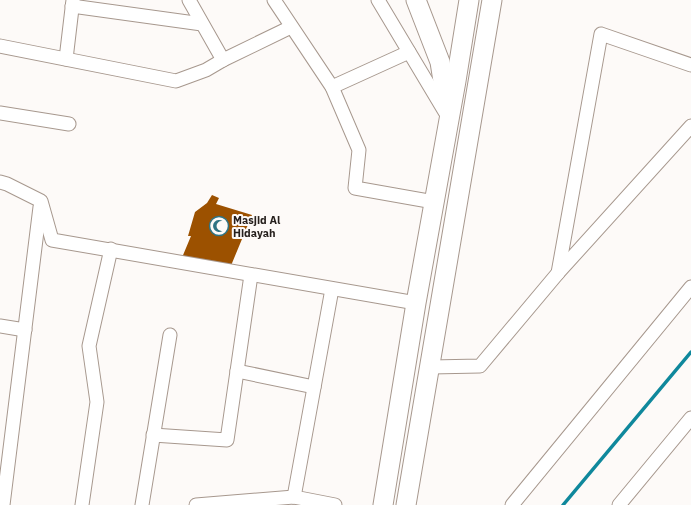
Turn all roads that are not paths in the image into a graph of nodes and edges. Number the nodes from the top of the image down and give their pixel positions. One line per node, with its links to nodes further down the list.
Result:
1 (189, 0): 8 (street)
2 (274, 0): 9 (street)
3 (378, 0): 11 (street)
4 (416, 0): 17 (street)
5 (469, 0): 17 (street)
6 (492, 0): 32 (street)
7 (73, 3): 8 (street); 12 (street)
8 (202, 24): 13 (street)
9 (291, 27): 13 (street); 15 (street)
10 (0, 46): 12 (street)
11 (409, 52): 15 (street); 17 (street)
12 (66, 59): 13 (street)
13 (223, 60)
14 (691, 65): 24 (street)
15 (332, 87): 22 (street)
16 (0, 113): 18 (street)
17 (449, 119): 22 (street)
18 (69, 124)
19 (691, 126): 24 (street)
20 (0, 182): 21 (street)
21 (41, 201): 23 (street); 30 (street)
22 (434, 202): 28 (street)
23 (111, 250): 25 (street); 39 (street)
24 (558, 273): 32 (street)
25 (251, 275): 27 (street); 33 (street)
26 (691, 287): 45 (street)
27 (332, 289): 28 (street); 34 (street)
28 (416, 303): 43 (street)
29 (0, 326): 30 (street)
30 (24, 330): 38 (street)
31 (170, 336): 36 (street)
32 (431, 367): 44 (street)
33 (237, 371): 34 (street); 36 (street)
34 (314, 387): 37 (street)
35 (691, 418): 46 (street)
36 (153, 435): 40 (street)
37 (294, 497): 41 (street); 42 (street)
38 (3, 505)
39 (82, 505)
40 (142, 505)
41 (196, 505)
42 (334, 505)
43 (383, 505)
44 (406, 505)
45 (512, 505)
46 (619, 505)

